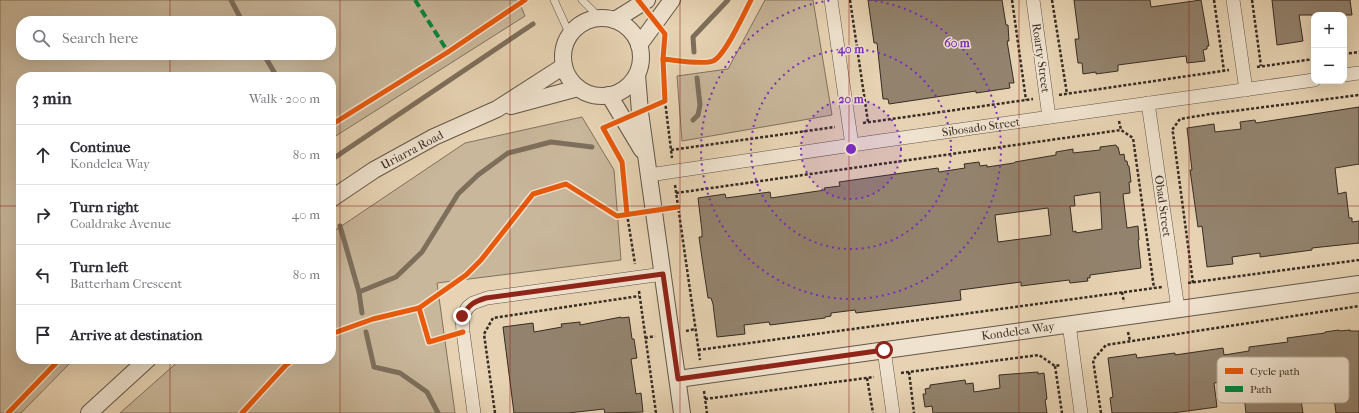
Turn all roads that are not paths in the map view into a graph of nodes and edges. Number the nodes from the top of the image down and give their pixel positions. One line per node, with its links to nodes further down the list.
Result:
1 (554, 0): 9 (lane)
2 (582, 0): 8 (lane)
3 (647, 0): 8 (street)
4 (672, 0): 10 (street)
5 (831, 0): 22 (street)
6 (1033, 0): 21 (street, Roarty Street)
7 (1233, 0): 17 (street)
8 (607, 19): 9 (street); 10 (street)
9 (570, 35): 11 (street)
10 (639, 44): 13 (street)
11 (564, 66): 16 (street); 20 (street, Uriarra Road)
12 (1359, 73): 14 (street)
13 (636, 75): 18 (street); 23 (street)
14 (1347, 75)
15 (1311, 80): 17 (street, Sibosado Street)
16 (578, 88): 18 (street); 20 (street, Uriarra Road)
17 (1246, 90): 19 (street, Sibosado Street)
18 (609, 95): 23 (street)
19 (1148, 103): 21 (street, Sibosado Street); 28 (street, Obad Street)
20 (497, 109): 25 (street, Uriarra Road)
21 (1049, 117): 22 (street, Sibosado Street)
22 (852, 145): 24 (street, Sibosado Street)
23 (646, 156): 24 (street)
24 (649, 175): 26 (street)
25 (336, 197)
26 (663, 274): 32 (street); 34 (street)
27 (1359, 284): 28 (street, Kondelea Way)
28 (1178, 309): 29 (street, Kondelea Way)
29 (1069, 324): 30 (street, Kondelea Way); 37 (street)
30 (884, 350): 32 (street, Kondelea Way); 36 (street)
31 (143, 364): 33 (street)
32 (678, 379): 35 (street)
33 (89, 413)
34 (474, 413)
35 (682, 413)
36 (893, 413)
37 (1081, 413)

